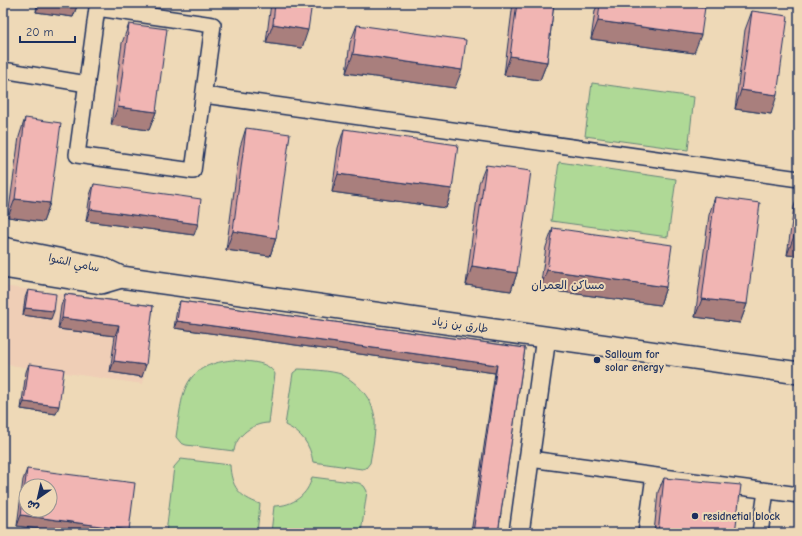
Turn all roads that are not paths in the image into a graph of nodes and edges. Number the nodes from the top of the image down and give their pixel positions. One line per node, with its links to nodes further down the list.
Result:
1 (3, 70): 2 (street)
2 (87, 84): 3 (street); 3 (street)
3 (204, 95): 4 (street)
4 (799, 179)
5 (3, 248): 7 (main road, سامي الشوا)
6 (3, 267): 7 (main road, سامي الشوا)
7 (121, 277): 8 (main road, طارق بن زياد)
8 (546, 337): 9 (main road, طارق بن زياد); 10 (street)
9 (799, 373)
10 (530, 459): 11 (street); 14 (street)
11 (654, 476): 12 (street); 15 (street)
12 (766, 491): 13 (street); 16 (street)
13 (799, 495)
14 (519, 533)
15 (646, 533)
16 (760, 533)

